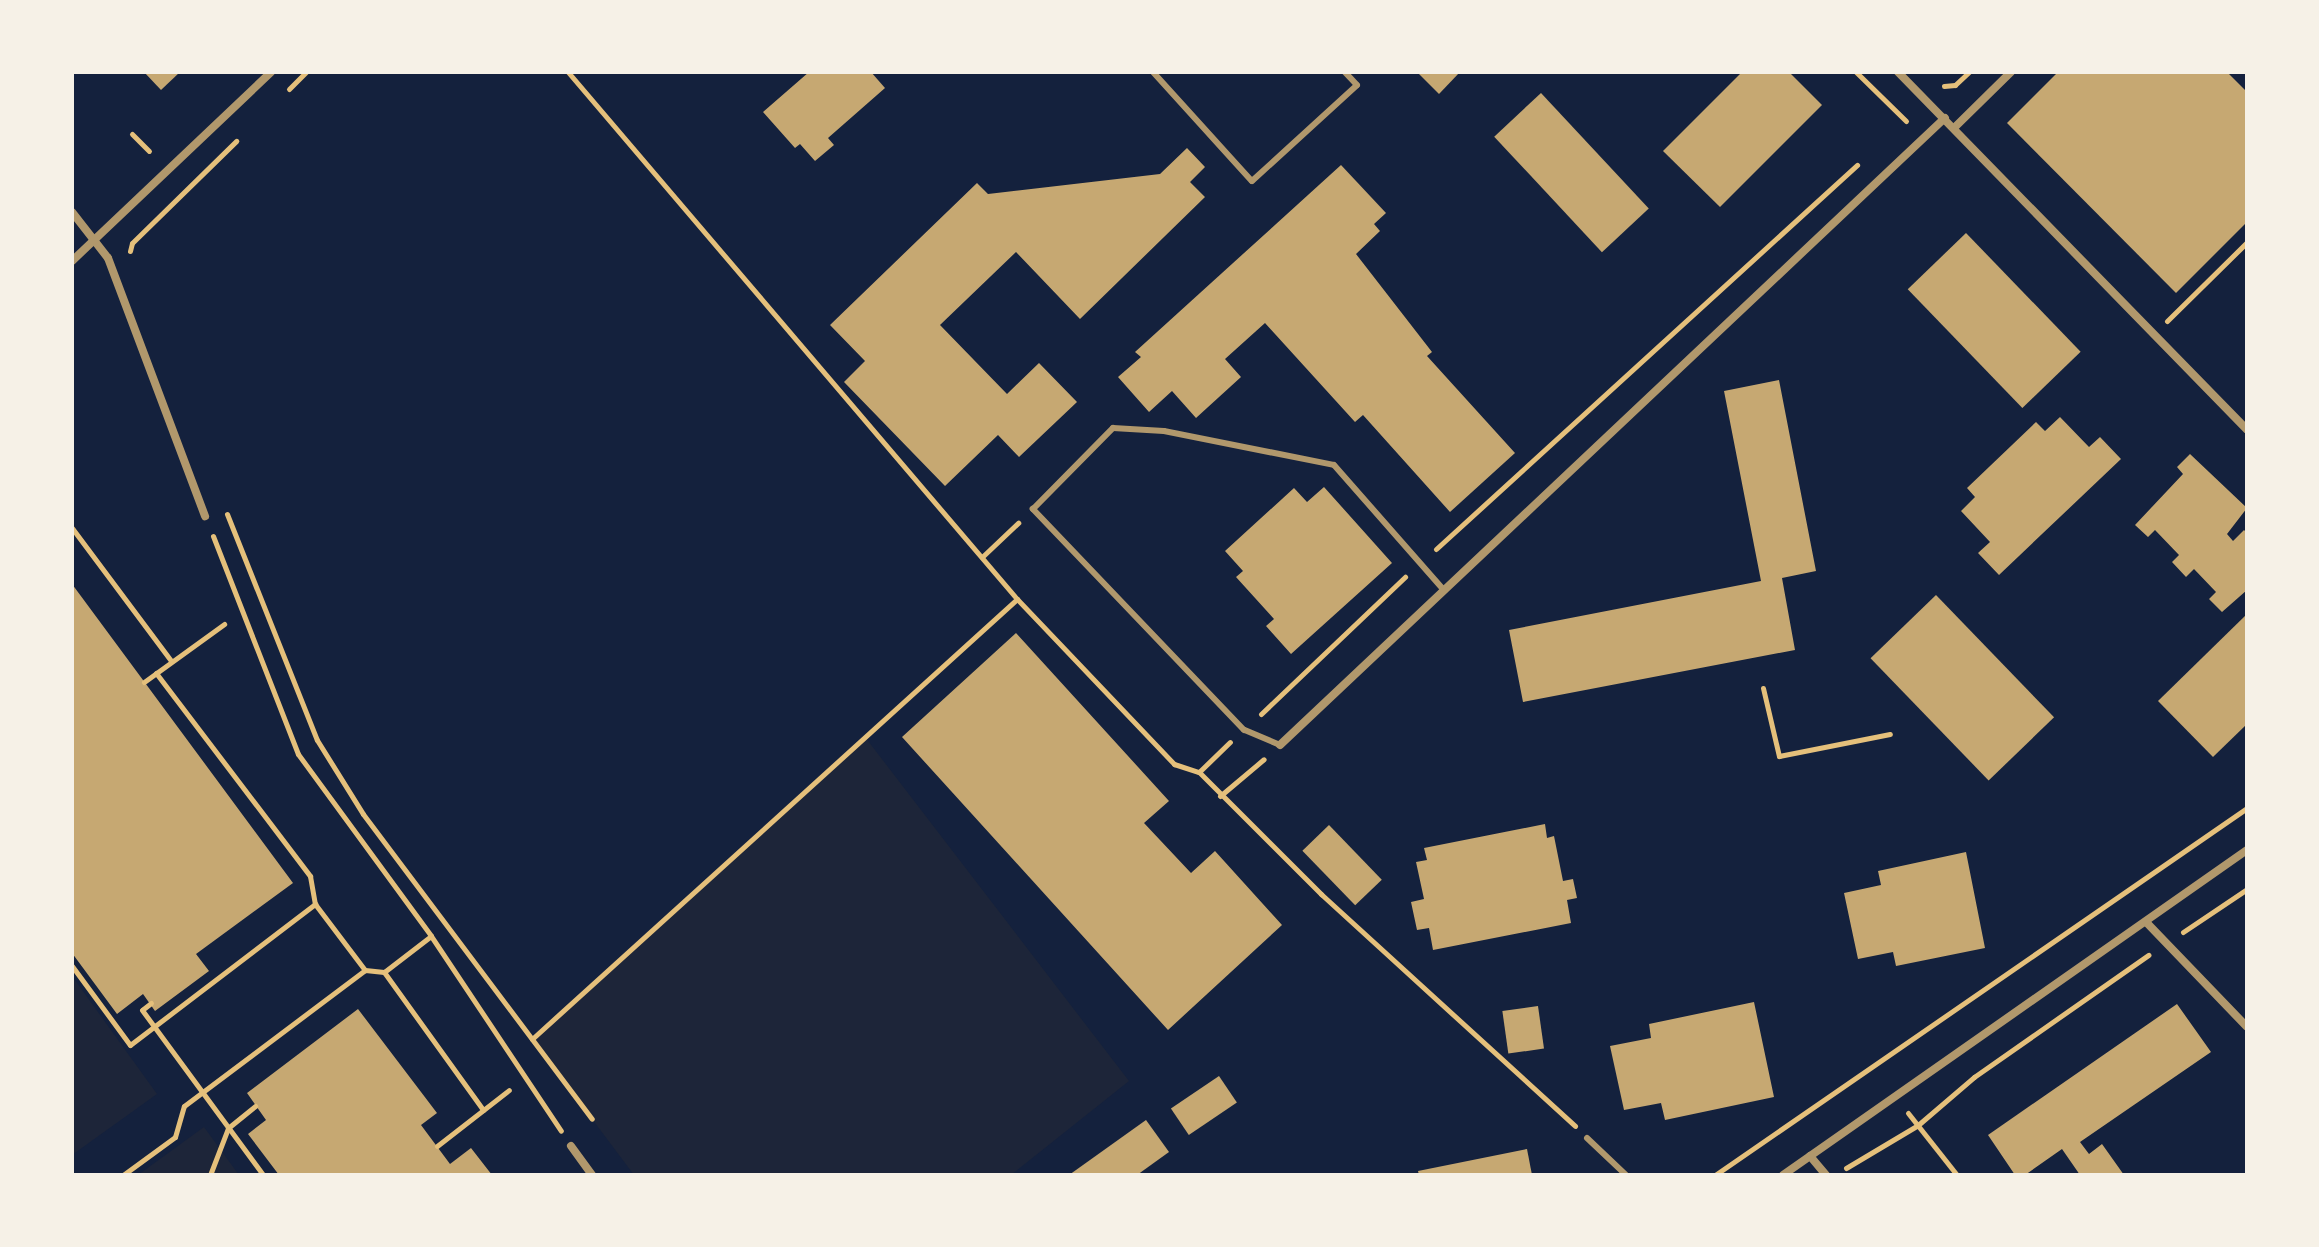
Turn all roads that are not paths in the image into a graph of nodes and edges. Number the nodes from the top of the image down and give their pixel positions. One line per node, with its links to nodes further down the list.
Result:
1 (271, 72): 9 (street)
2 (1153, 72): 3 (lane)
3 (1345, 72)
4 (1898, 72): 6 (street)
5 (2011, 72): 7 (street)
6 (1945, 118): 7 (street); 13 (street)
7 (1954, 128): 11 (street)
8 (72, 212): 9 (street)
9 (95, 238): 10 (street); 12 (street)
10 (72, 261)
11 (2247, 430)
12 (205, 516)
13 (1444, 590): 14 (street); 14 (lane)
14 (1280, 745)
15 (2247, 850): 16 (street)
16 (2147, 923): 17 (street); 20 (street)
17 (2247, 1027)
18 (1587, 1138): 22 (lane)
19 (571, 1146): 21 (street)
20 (1810, 1156): 23 (street); 24 (street)
21 (592, 1175)
22 (1626, 1175)
23 (1783, 1175)
24 (1826, 1175)

